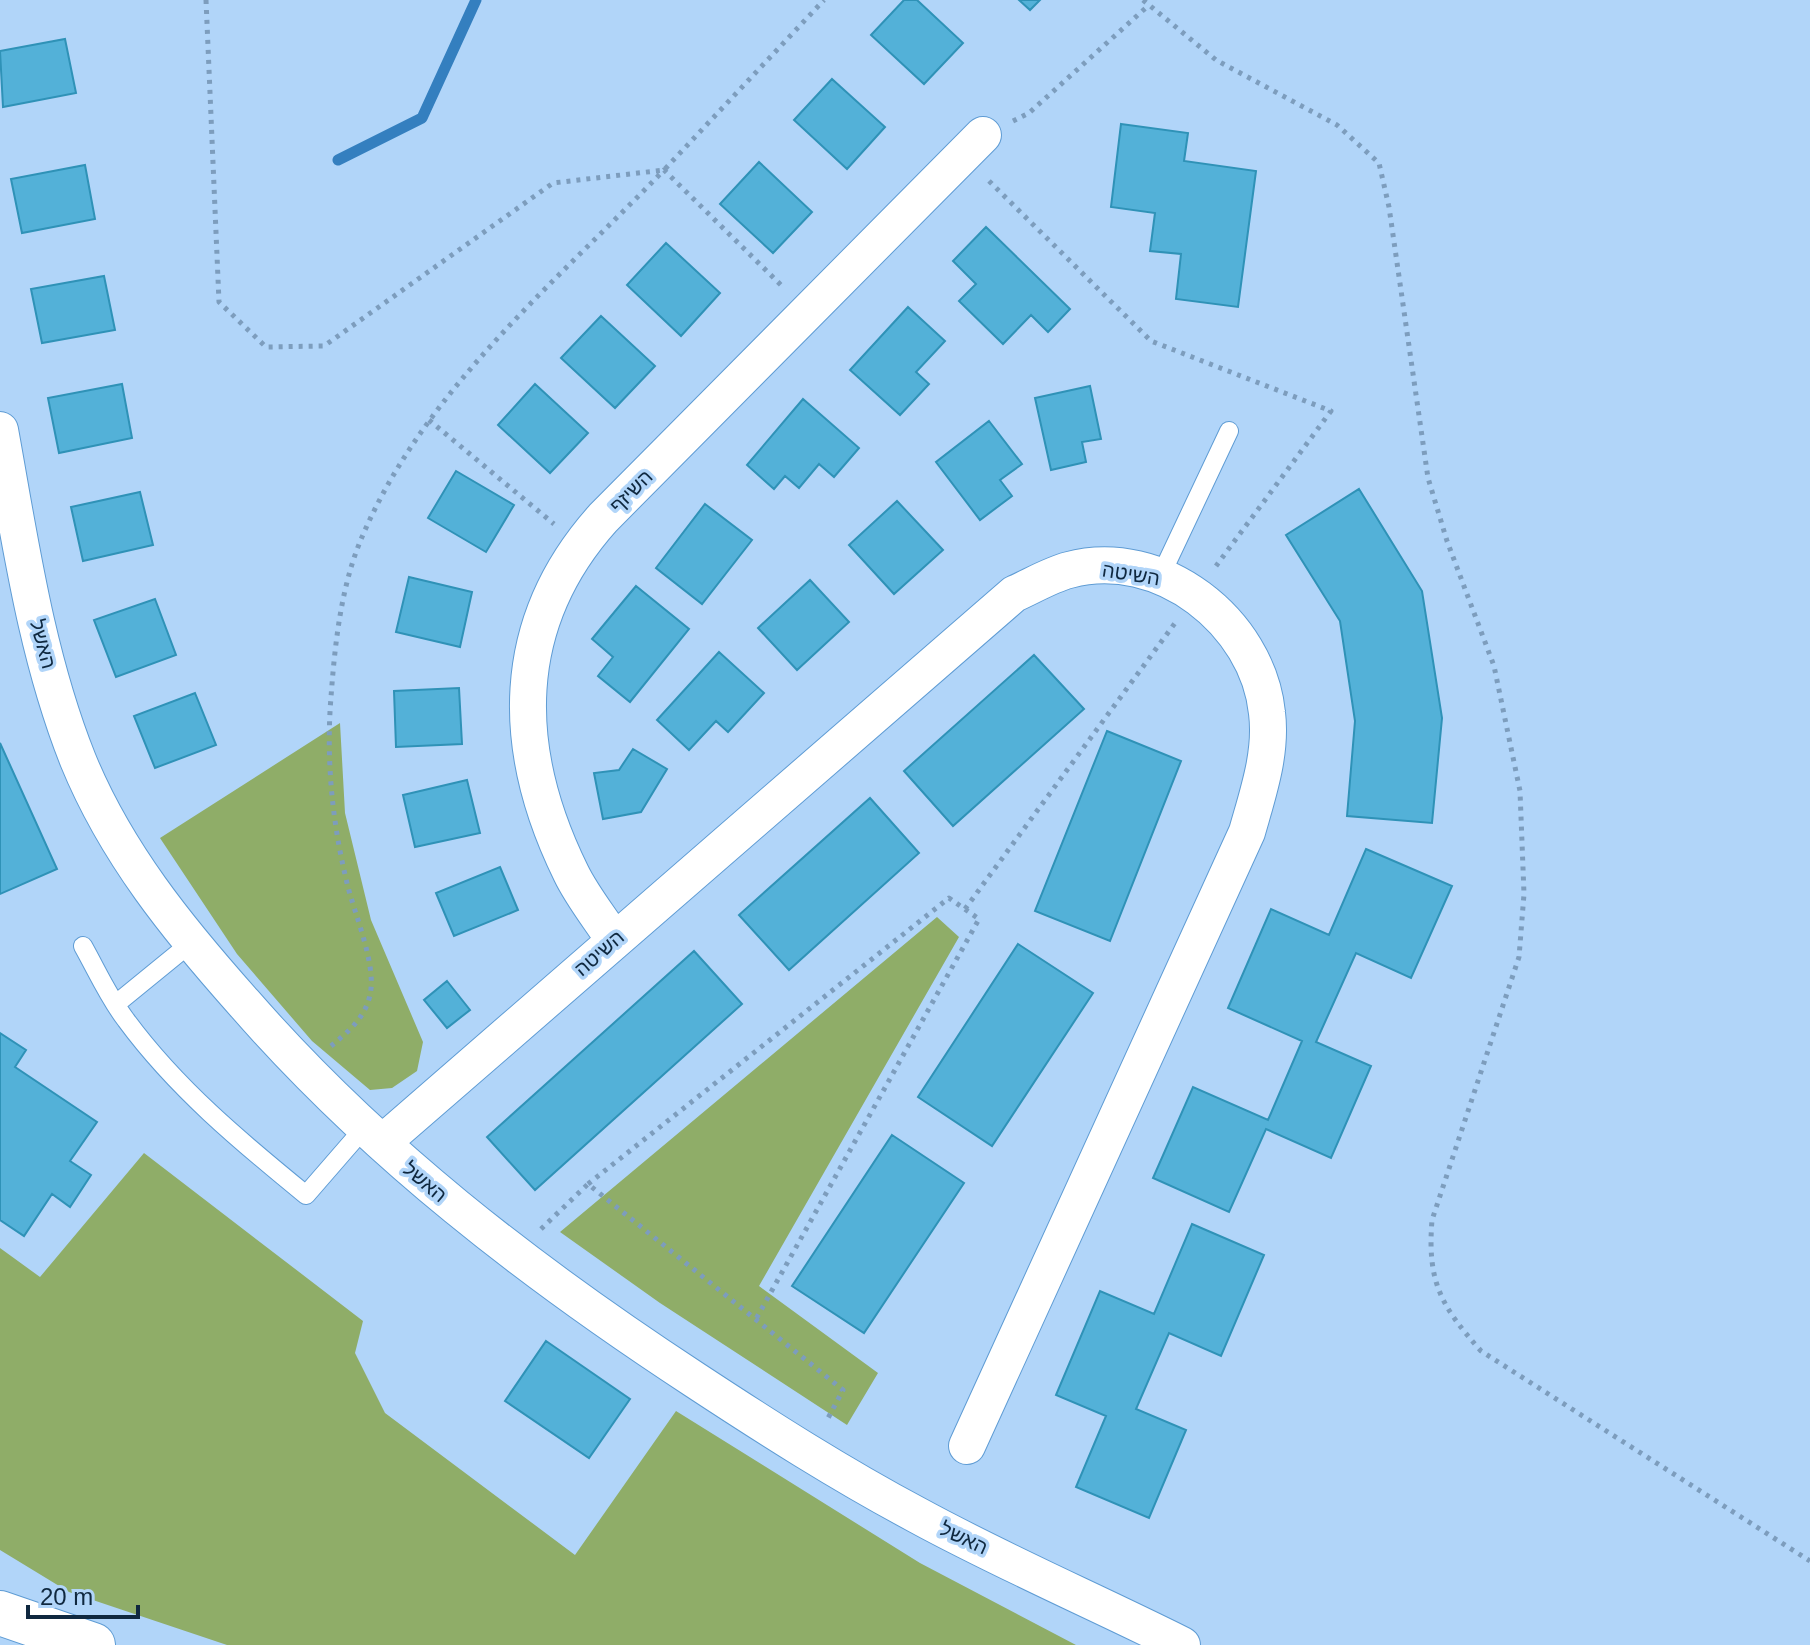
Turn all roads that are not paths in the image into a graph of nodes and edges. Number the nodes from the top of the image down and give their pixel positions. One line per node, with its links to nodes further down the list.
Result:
1 (973, 146): 5 (street, השיזף)
2 (0, 430): 6 (street, האשל)
3 (1229, 431): 4 (lane)
4 (1161, 575): 5 (street, השיטה); 10 (street, השיטה)
5 (614, 940): 9 (street, השיטה)
6 (192, 942): 8 (lane); 9 (street, האשל)
7 (83, 946): 8 (lane)
8 (116, 1004): 9 (lane)
9 (374, 1135): 13 (street, האשל)
10 (967, 1446)
11 (0, 1613): 12 (main road)
12 (93, 1645)
13 (1182, 1645)

